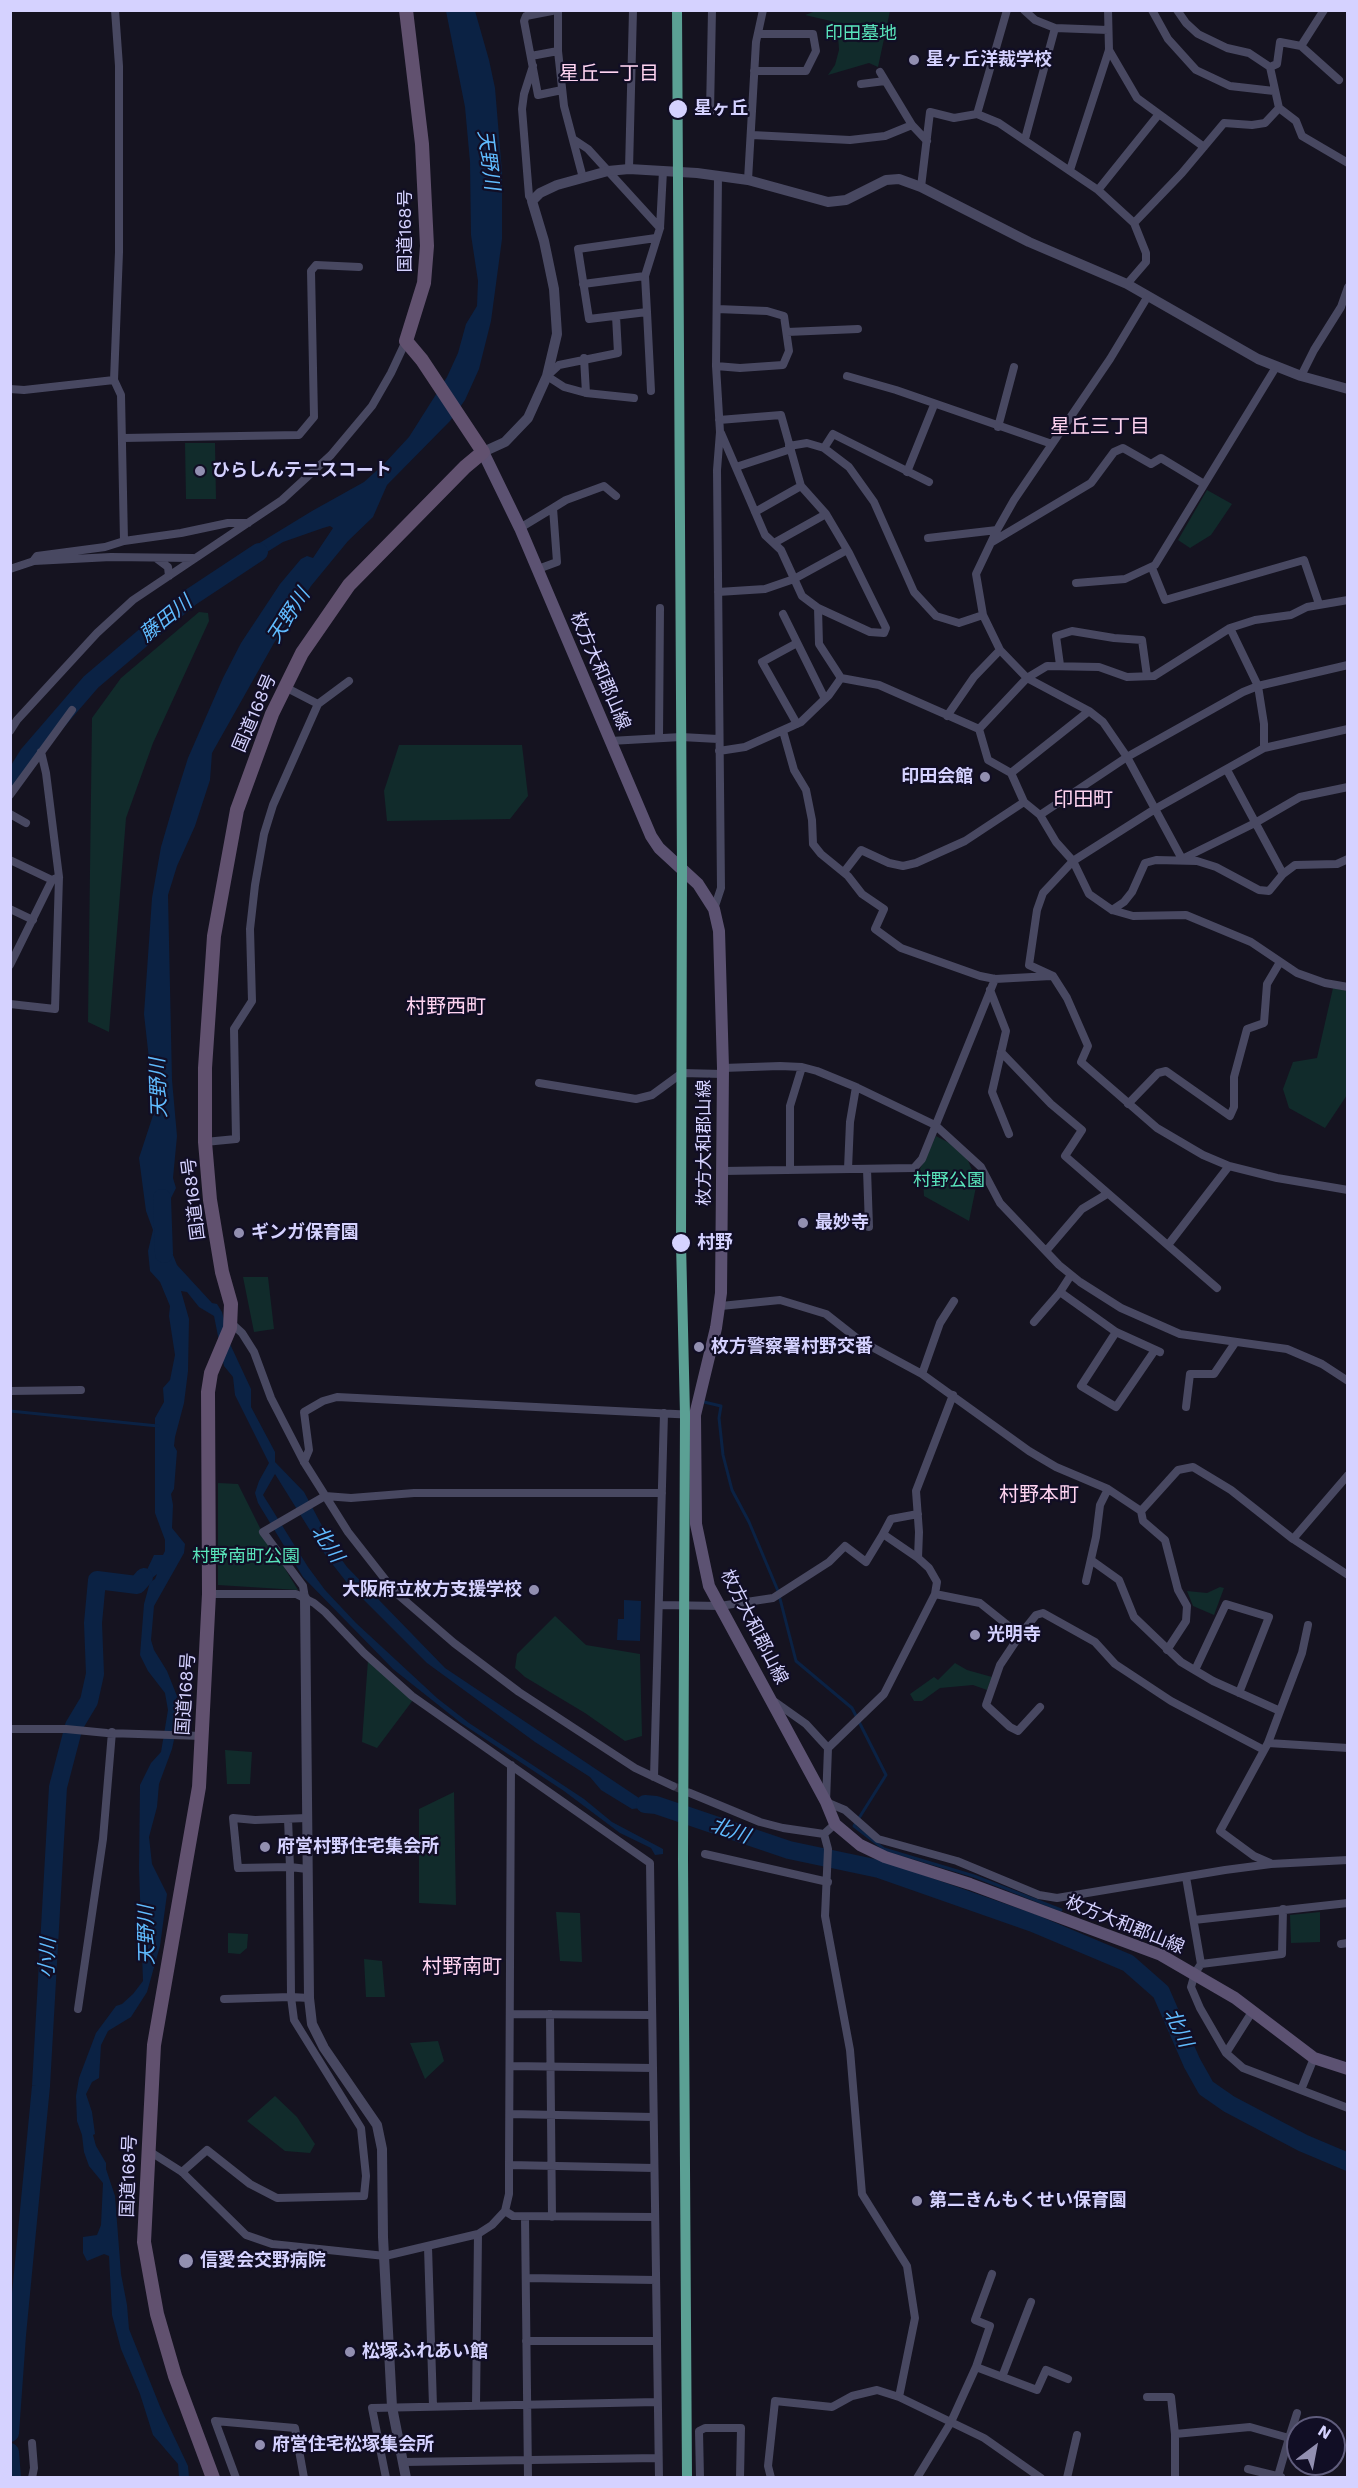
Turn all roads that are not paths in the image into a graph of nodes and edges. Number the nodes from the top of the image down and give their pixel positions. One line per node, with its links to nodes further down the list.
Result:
1 (115, 10): 73 (street)
2 (406, 10): 65 (highway, 国道168号)
3 (558, 10): 13 (street); 19 (street)
4 (633, 10): 41 (street)
5 (712, 10): 31 (street)
6 (763, 10): 16 (street)
7 (1007, 10): 32 (street)
8 (1024, 10): 14 (street)
9 (1108, 10): 15 (street)
10 (1152, 10): 29 (street)
11 (1177, 10): 22 (street)
12 (1324, 10): 17 (street)
13 (538, 12): 20 (street)
14 (1055, 28): 15 (street); 37 (street)
15 (1108, 30): 18 (street)
16 (758, 34): 23 (street); 23 (street)
17 (1301, 46): 22 (street); 25 (street)
18 (1109, 50): 33 (street); 42 (street)
19 (558, 51): 20 (street); 28 (street)
20 (531, 56): 21 (street)
21 (532, 66): 28 (street); 50 (street)
22 (1270, 67): 29 (street)
23 (754, 71): 35 (street)
24 (880, 72): 26 (street)
25 (1339, 80)
26 (885, 81): 27 (street); 34 (street)
27 (861, 84)
28 (562, 90): 36 (street)
29 (1274, 91): 30 (street)
30 (1279, 108): 39 (street); 40 (street)
31 (710, 112)
32 (977, 114): 37 (street); 38 (street)
33 (1159, 114): 39 (street); 49 (street)
34 (912, 125): 35 (street); 38 (street)
35 (752, 135): 47 (street)
36 (573, 139): 43 (street); 46 (street)
37 (1025, 139): 42 (street)
38 (927, 141): 48 (street)
39 (1203, 147): 51 (street)
40 (1347, 163)
41 (629, 169): 43 (street); 44 (street)
42 (1070, 170): 49 (street)
43 (608, 171): 46 (street); 52 (street)
44 (663, 171): 45 (street); 52 (street)
45 (718, 176): 47 (street); 60 (street)
46 (583, 178): 50 (street)
47 (748, 180): 48 (street)
48 (921, 187): 57 (street)
49 (1098, 190): 51 (street)
50 (532, 201): 70 (street)
51 (1134, 223): 57 (street)
52 (660, 228): 53 (street)
53 (656, 238): 55 (street); 56 (street)
54 (359, 267): 83 (street)
55 (645, 276): 56 (street); 61 (street)
56 (584, 284): 62 (street)
57 (1127, 284): 59 (street)
58 (1347, 287): 72 (street)
59 (1148, 296): 69 (street); 84 (street)
60 (717, 309): 64 (street); 67 (street)
61 (647, 312): 62 (street); 76 (street)
62 (616, 316): 66 (street)
63 (858, 328): 64 (street)
64 (787, 332): 67 (street)
65 (406, 341): 87 (highway); 97 (street)
66 (584, 358): 70 (street); 77 (street)
67 (717, 366): 80 (street)
68 (1014, 367): 81 (street)
69 (1275, 367): 72 (street); 91 (street)
70 (547, 376): 77 (street); 87 (street)
71 (847, 376): 79 (street)
72 (1300, 376): 75 (street)
73 (114, 380): 74 (street); 83 (street)
74 (10, 388)
75 (1347, 389)
76 (651, 390)
77 (586, 393): 78 (street)
78 (634, 398)
79 (934, 405): 81 (street); 89 (street)
80 (719, 420): 82 (street); 86 (street)
81 (998, 427): 84 (street)
82 (720, 432): 88 (street); 114 (street)
83 (123, 438): 101 (street)
84 (1052, 444): 99 (street)
85 (824, 447): 86 (street); 89 (street); 120 (street)
86 (790, 448): 88 (street); 92 (street)
87 (483, 452): 98 (main road, 枚方大和郡山線); 131 (highway, 国道168号)
88 (736, 468): 95 (street)
89 (907, 472): 90 (street)
90 (929, 482)
91 (1204, 484): 103 (street); 109 (street)
92 (801, 486): 95 (street); 96 (street)
93 (616, 496): 94 (street)
94 (553, 508): 98 (street); 110 (street)
95 (755, 512): 102 (street)
96 (826, 514): 102 (street); 104 (street)
97 (248, 523): 101 (street); 106 (street)
98 (520, 528): 110 (main road, 枚方大和郡山線)
99 (997, 530): 100 (street); 103 (street)
100 (928, 538)
101 (124, 541): 107 (street)
102 (774, 543): 112 (street)
103 (991, 543): 120 (street)
104 (847, 550): 112 (street); 118 (street)
105 (152, 556): 106 (street); 107 (street); 111 (street)
106 (194, 558): 111 (street)
107 (33, 561): 108 (street)
108 (10, 568)
109 (1152, 568): 113 (street); 116 (street)
110 (538, 569): 144 (main road, 枚方大和郡山線)
111 (169, 576): 140 (street)
112 (794, 579): 114 (street); 118 (street)
113 (1076, 583)
114 (718, 591): 143 (street)
115 (1347, 600): 116 (street)
116 (1319, 604): 121 (street)
117 (660, 608): 142 (street)
118 (818, 608): 127 (street)
119 (783, 614): 122 (street)
120 (983, 615): 123 (street)
121 (1230, 628): 126 (street); 130 (street)
122 (797, 643): 132 (street); 137 (street)
123 (1000, 650): 128 (street); 136 (street)
124 (1347, 664): 130 (street)
125 (1060, 665): 126 (street); 126 (street); 128 (street)
126 (1147, 676)
127 (841, 678): 132 (street); 136 (street)
128 (1027, 678): 135 (street); 138 (street)
129 (349, 681): 133 (street)
130 (1258, 686): 145 (street); 148 (street)
131 (285, 687): 133 (street); 185 (highway, 国道168号)
132 (825, 699): 137 (street)
133 (318, 704): 185 (street)
134 (72, 710): 147 (street)
135 (1089, 711): 148 (street); 150 (street)
136 (947, 716): 138 (street)
137 (797, 724): 141 (street)
138 (979, 729): 150 (street)
139 (1347, 729): 145 (street)
140 (10, 731)
141 (783, 731): 146 (street); 163 (street)
142 (659, 738): 143 (street); 144 (street)
143 (718, 739): 146 (street)
144 (610, 741): 167 (main road, 枚方大和郡山線)
145 (1264, 748): 149 (street)
146 (719, 751): 167 (street)
147 (41, 752): 152 (street); 165 (street)
148 (1127, 757): 154 (street); 156 (street)
149 (1227, 770): 154 (street); 158 (street)
150 (1011, 773): 153 (street)
151 (1347, 787): 158 (street)
152 (10, 795)
153 (1024, 802): 156 (street); 163 (street)
154 (1155, 809): 159 (street); 162 (street)
155 (10, 814): 157 (street)
156 (1040, 815): 162 (street)
157 (26, 823)
158 (1255, 823): 159 (street); 164 (street)
159 (1182, 859): 164 (street); 168 (street)
160 (1347, 859): 164 (street)
161 (10, 860): 165 (street)
162 (1073, 861): 168 (street); 172 (street)
163 (844, 872): 173 (street)
164 (1282, 874)
165 (56, 878): 169 (street); 176 (street)
166 (10, 909): 169 (street)
167 (714, 909): 179 (main road, 枚方大和郡山線)
168 (1112, 910): 170 (street)
169 (33, 920): 171 (street)
170 (1280, 962): 174 (street); 182 (street)
171 (11, 963)
172 (1053, 976): 173 (street); 182 (street)
173 (995, 979): 175 (street)
174 (1347, 987)
175 (990, 990): 177 (street); 183 (street)
176 (10, 1004)
177 (1001, 1052): 184 (street); 192 (street)
178 (802, 1067): 179 (street); 181 (street); 189 (street)
179 (723, 1071): 180 (street); 190 (main road, 枚方大和郡山線)
180 (539, 1083)
181 (856, 1087): 183 (street); 187 (street)
182 (1128, 1104): 186 (street)
183 (935, 1125): 188 (street); 195 (street)
184 (1009, 1134)
185 (206, 1142): 202 (highway, 国道168号)
186 (1229, 1166): 191 (street); 194 (street)
187 (848, 1168): 188 (street); 189 (street)
188 (867, 1169): 193 (street)
189 (790, 1170): 190 (street)
190 (723, 1171): 200 (main road, 枚方大和郡山線)
191 (1347, 1190)
192 (1107, 1194): 194 (street); 195 (street)
193 (869, 1227)
194 (1168, 1245): 197 (street)
195 (1046, 1251): 196 (street)
196 (1071, 1275): 198 (street); 204 (street)
197 (1217, 1288)
198 (1060, 1292): 201 (street); 203 (street)
199 (954, 1301): 205 (street)
200 (721, 1306): 205 (street); 212 (main road, 枚方大和郡山線)
201 (1034, 1322)
202 (230, 1325): 213 (street); 226 (highway, 国道168号)
203 (1116, 1332): 203 (street)
204 (1235, 1343): 206 (street); 210 (street)
205 (922, 1374): 209 (street)
206 (1347, 1381)
207 (81, 1390): 208 (street)
208 (10, 1391)
209 (952, 1395): 215 (street); 219 (street)
210 (1186, 1407)
211 (664, 1413): 212 (street); 213 (street); 216 (street)
212 (695, 1415): 230 (main road, 枚方大和郡山線)
213 (304, 1462): 217 (street)
214 (1347, 1475): 221 (street)
215 (1108, 1489): 218 (street); 223 (street)
216 (662, 1493): 217 (street); 229 (street)
217 (325, 1496): 228 (street); 246 (street)
218 (1141, 1511): 221 (street); 233 (street)
219 (918, 1514): 220 (street); 222 (street)
220 (883, 1534): 222 (street); 230 (street)
221 (1293, 1539): 224 (street)
222 (918, 1558): 227 (street)
223 (1091, 1560): 225 (street); 233 (street)
224 (1347, 1575)
225 (1086, 1581)
226 (209, 1594): 228 (street); 241 (highway, 国道168号)
227 (935, 1594): 232 (street); 243 (street)
228 (304, 1598): 245 (street); 250 (street)
229 (660, 1605): 230 (street); 246 (street)
230 (720, 1606): 236 (main road, 枚方大和郡山線)
231 (1308, 1625): 238 (street)
232 (1020, 1635): 237 (street); 242 (street)
233 (1167, 1650): 234 (street)
234 (1195, 1670): 235 (street); 235 (street)
235 (1239, 1692): 238 (street)
236 (771, 1700): 243 (street); 249 (main road, 枚方大和郡山線)
237 (1040, 1707)
238 (1280, 1711): 242 (street)
239 (10, 1729): 240 (street)
240 (115, 1732): 241 (street); 268 (street)
241 (196, 1736): 284 (highway, 国道168号)
242 (1266, 1746): 244 (street); 256 (street)
243 (828, 1748): 249 (street)
244 (1347, 1748)
245 (511, 1765): 270 (street); 272 (street)
246 (654, 1777): 247 (street)
247 (673, 1786)
248 (690, 1793): 253 (street)
249 (826, 1802): 252 (main road, 枚方大和郡山線); 259 (street)
250 (307, 1818): 251 (street); 258 (street)
251 (288, 1819): 257 (street); 257 (street)
252 (835, 1824): 253 (street); 264 (main road, 枚方大和郡山線)
253 (824, 1834): 260 (street)
254 (705, 1854): 260 (street)
255 (1347, 1860): 256 (street)
256 (1271, 1864): 259 (street)
257 (290, 1867): 258 (street); 265 (street)
258 (307, 1869): 266 (street)
259 (1186, 1877): 263 (street)
260 (828, 1880): 305 (street)
261 (1347, 1903): 262 (street)
262 (1283, 1909): 263 (street); 264 (street)
263 (1194, 1920): 264 (street)
264 (1198, 1969): 269 (main road, 枚方大和郡山線); 273 (street)
265 (291, 1997): 266 (street); 267 (street); 288 (street)
266 (309, 1998): 295 (street)
267 (224, 1999)
268 (78, 2009)
269 (1252, 2012): 273 (street); 274 (main road, 枚方大和郡山線)
270 (510, 2014): 271 (street); 275 (street)
271 (550, 2014): 272 (street); 276 (street)
272 (652, 2015): 277 (street)
273 (1226, 2053): 279 (street)
274 (1314, 2058): 278 (main road, 枚方大和郡山線); 279 (street)
275 (510, 2066): 276 (street); 281 (street)
276 (550, 2067): 277 (street); 282 (street)
277 (653, 2068): 283 (street)
278 (1347, 2069)
279 (1301, 2090): 280 (street)
280 (1347, 2108)
281 (510, 2114): 282 (street); 285 (street)
282 (551, 2115): 283 (street); 286 (street)
283 (654, 2116): 287 (street)
284 (147, 2150): 288 (street); 326 (highway, 国道168号)
285 (509, 2165): 286 (street); 289 (street)
286 (551, 2166): 287 (street); 291 (street)
287 (654, 2168): 292 (street)
288 (182, 2172): 295 (street)
289 (505, 2211): 290 (street); 293 (street)
290 (525, 2217): 291 (street); 297 (street)
291 (552, 2217): 292 (street)
292 (655, 2217): 298 (street)
293 (478, 2234): 294 (street); 310 (street)
294 (428, 2247): 295 (street); 309 (street)
295 (385, 2256): 311 (street)
296 (992, 2274): 302 (street)
297 (526, 2278): 298 (street); 300 (street)
298 (656, 2280): 301 (street)
299 (1031, 2302): 303 (street)
300 (526, 2341): 301 (street); 308 (street)
301 (657, 2341): 307 (street)
302 (976, 2367): 303 (street); 314 (street)
303 (1002, 2377): 304 (street)
304 (1068, 2379)
305 (899, 2397): 314 (street); 335 (street)
306 (1147, 2397): 315 (street)
307 (657, 2402): 308 (street); 320 (street)
308 (527, 2404): 310 (street); 321 (street)
309 (433, 2406): 310 (street); 311 (street)
310 (476, 2406)
311 (392, 2407): 322 (street); 329 (street)
312 (1297, 2413): 313 (street)
313 (1296, 2416)
314 (951, 2422): 336 (street); 337 (street)
315 (1175, 2434): 317 (street); 339 (street)
316 (1077, 2435): 338 (street)
317 (1286, 2438)
318 (32, 2443): 325 (street)
319 (1286, 2452): 324 (street)
320 (658, 2458): 321 (street); 332 (street)
321 (528, 2460): 322 (street); 331 (street)
322 (403, 2462): 330 (street)
323 (1248, 2469): 324 (street)
324 (1280, 2477)
325 (32, 2478)
326 (213, 2478)
327 (236, 2478): 328 (street)
328 (304, 2478)
329 (386, 2478)
330 (406, 2478)
331 (528, 2478)
332 (658, 2478)
333 (700, 2478): 334 (street)
334 (740, 2478)
335 (771, 2478)
336 (917, 2478)
337 (1041, 2478)
338 (1068, 2478)
339 (1175, 2478)

